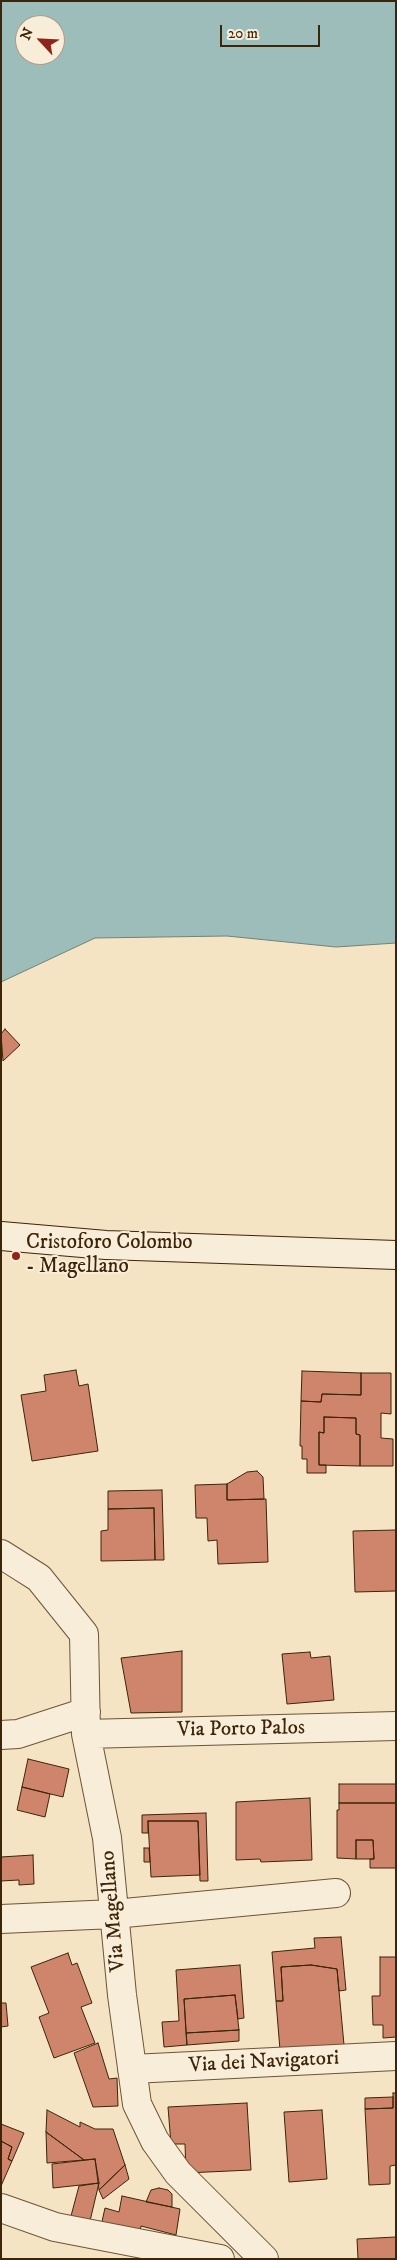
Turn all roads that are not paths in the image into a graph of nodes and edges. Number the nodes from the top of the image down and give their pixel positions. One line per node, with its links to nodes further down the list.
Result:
1 (1, 1236): 2 (street)
2 (396, 1255)
3 (1, 1554): 4 (street, Via Magellano)
4 (86, 1723): 5 (street, Via Porto Palos); 6 (street, Via Porto Palos); 8 (street, Via Magellano)
5 (396, 1726)
6 (1, 1735)
7 (336, 1893): 8 (street)
8 (114, 1914): 9 (street); 11 (street, Via Magellano)
9 (1, 1919)
10 (396, 2056): 11 (street, Via dei Navigatori)
11 (132, 2069): 14 (street, Via Magellano)
12 (1, 2208): 13 (street)
13 (220, 2259)
14 (264, 2259)

